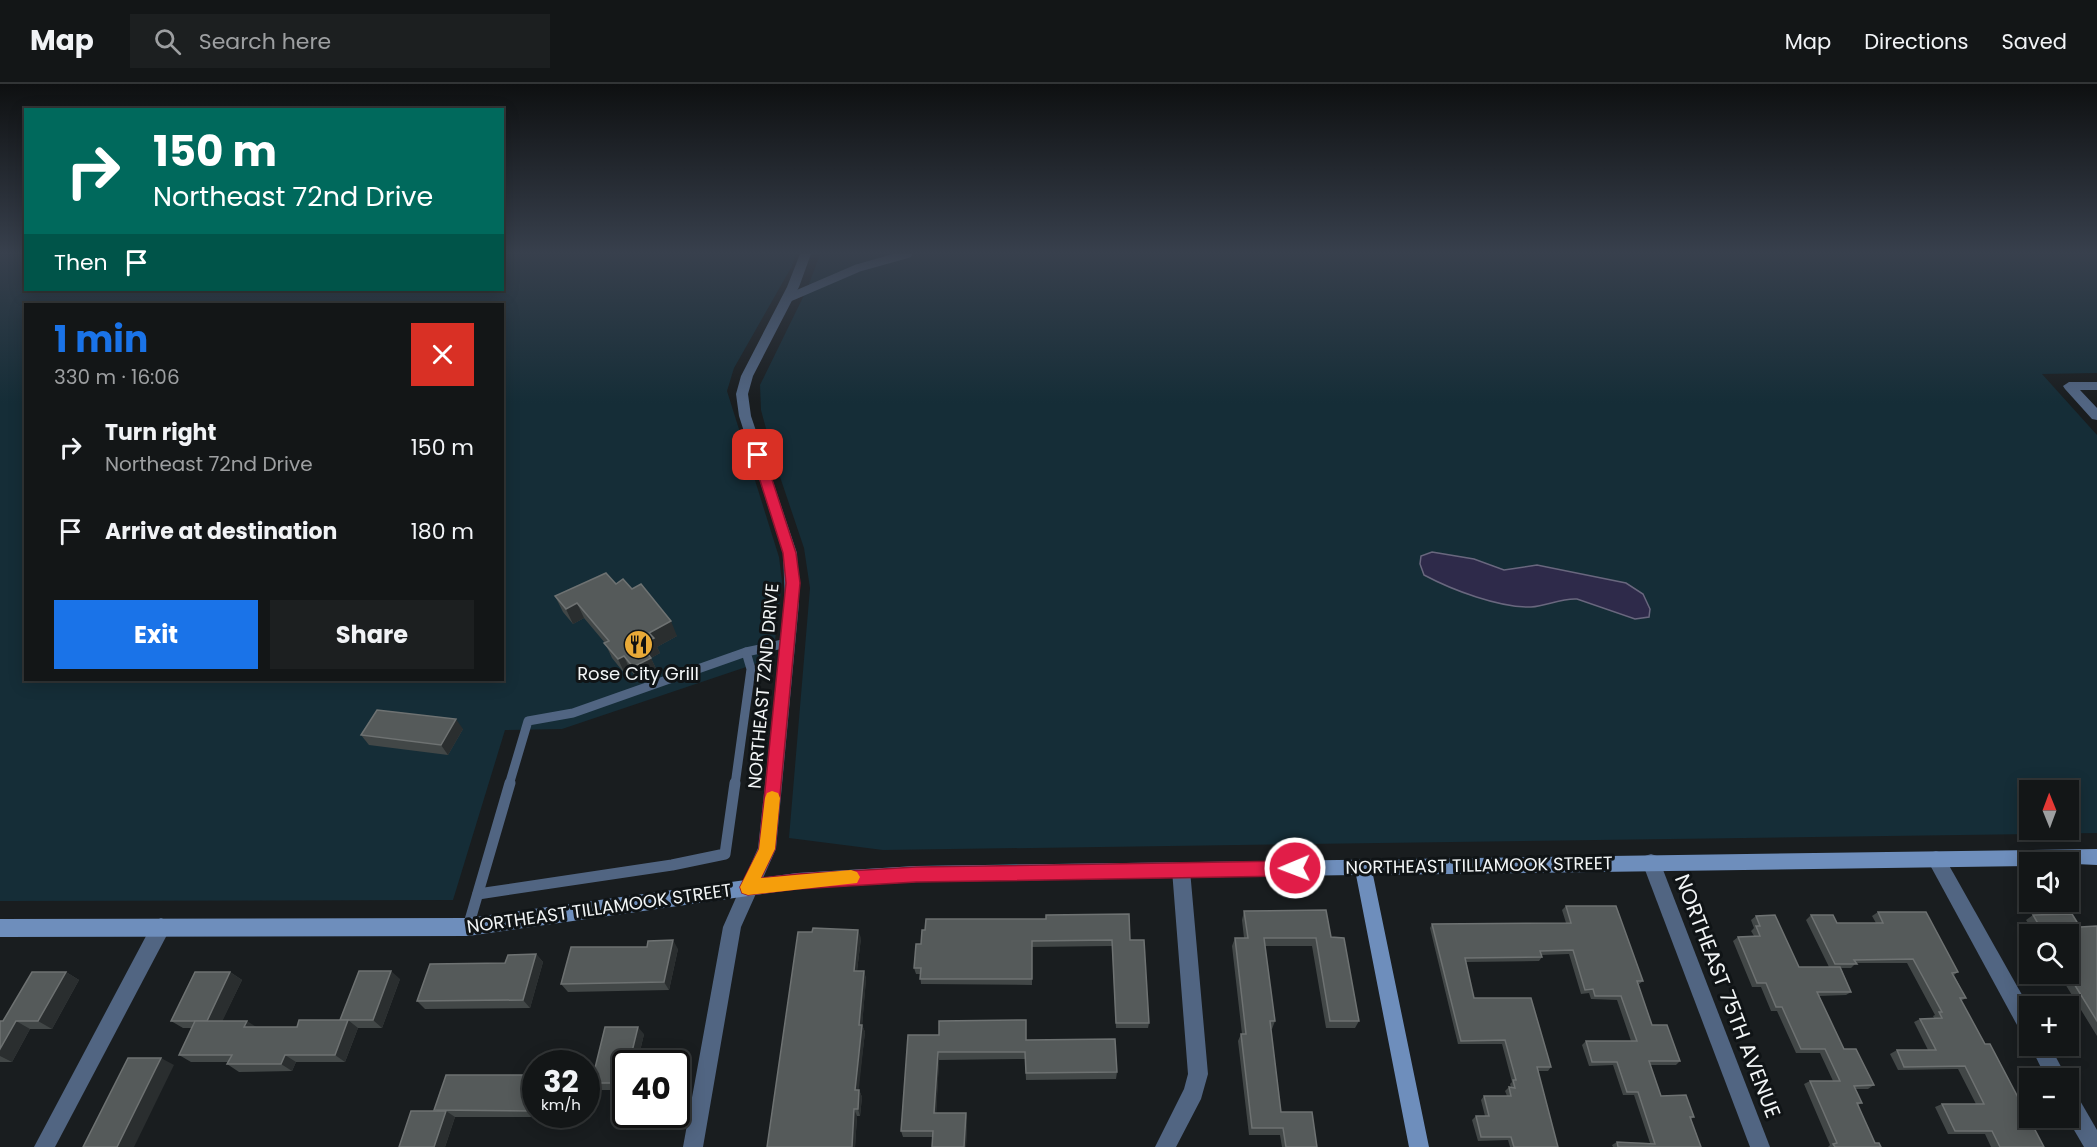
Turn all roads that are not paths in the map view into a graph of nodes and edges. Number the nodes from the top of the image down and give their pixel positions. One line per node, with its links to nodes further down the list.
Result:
1 (784, 304): 4 (street, NORTHEAST 72ND DRIVE)
2 (2097, 386): 3 (street)
3 (2097, 416)
4 (787, 643): 5 (lane); 11 (street, NORTHEAST 72ND DRIVE)
5 (746, 652): 12 (lane); 12 (lane)
6 (2097, 857): 7 (street, NORTHEAST TILLAMOOK STREET)
7 (1936, 859): 8 (street, NORTHEAST TILLAMOOK STREET); 16 (street)
8 (1651, 862): 9 (street, NORTHEAST TILLAMOOK STREET); 22 (street, NORTHEAST 75TH AVENUE)
9 (1363, 867): 10 (street, NORTHEAST TILLAMOOK STREET); 21 (street)
10 (1181, 870): 11 (street, NORTHEAST TILLAMOOK STREET); 20 (street)
11 (748, 887): 14 (street, NORTHEAST TILLAMOOK STREET); 19 (street, NORTHEAST 72ND DRIVE)
12 (478, 894): 14 (lane)
13 (160, 927): 14 (street, NORTHEAST TILLAMOOK STREET); 15 (street, NORTHEAST TILLAMOOK STREET); 18 (street)
14 (468, 927)
15 (0, 928)
16 (2019, 1009)
17 (2079, 1119): 23 (street)
18 (44, 1147)
19 (693, 1147)
20 (1165, 1147)
21 (1419, 1147)
22 (1760, 1147)
23 (2095, 1147)

